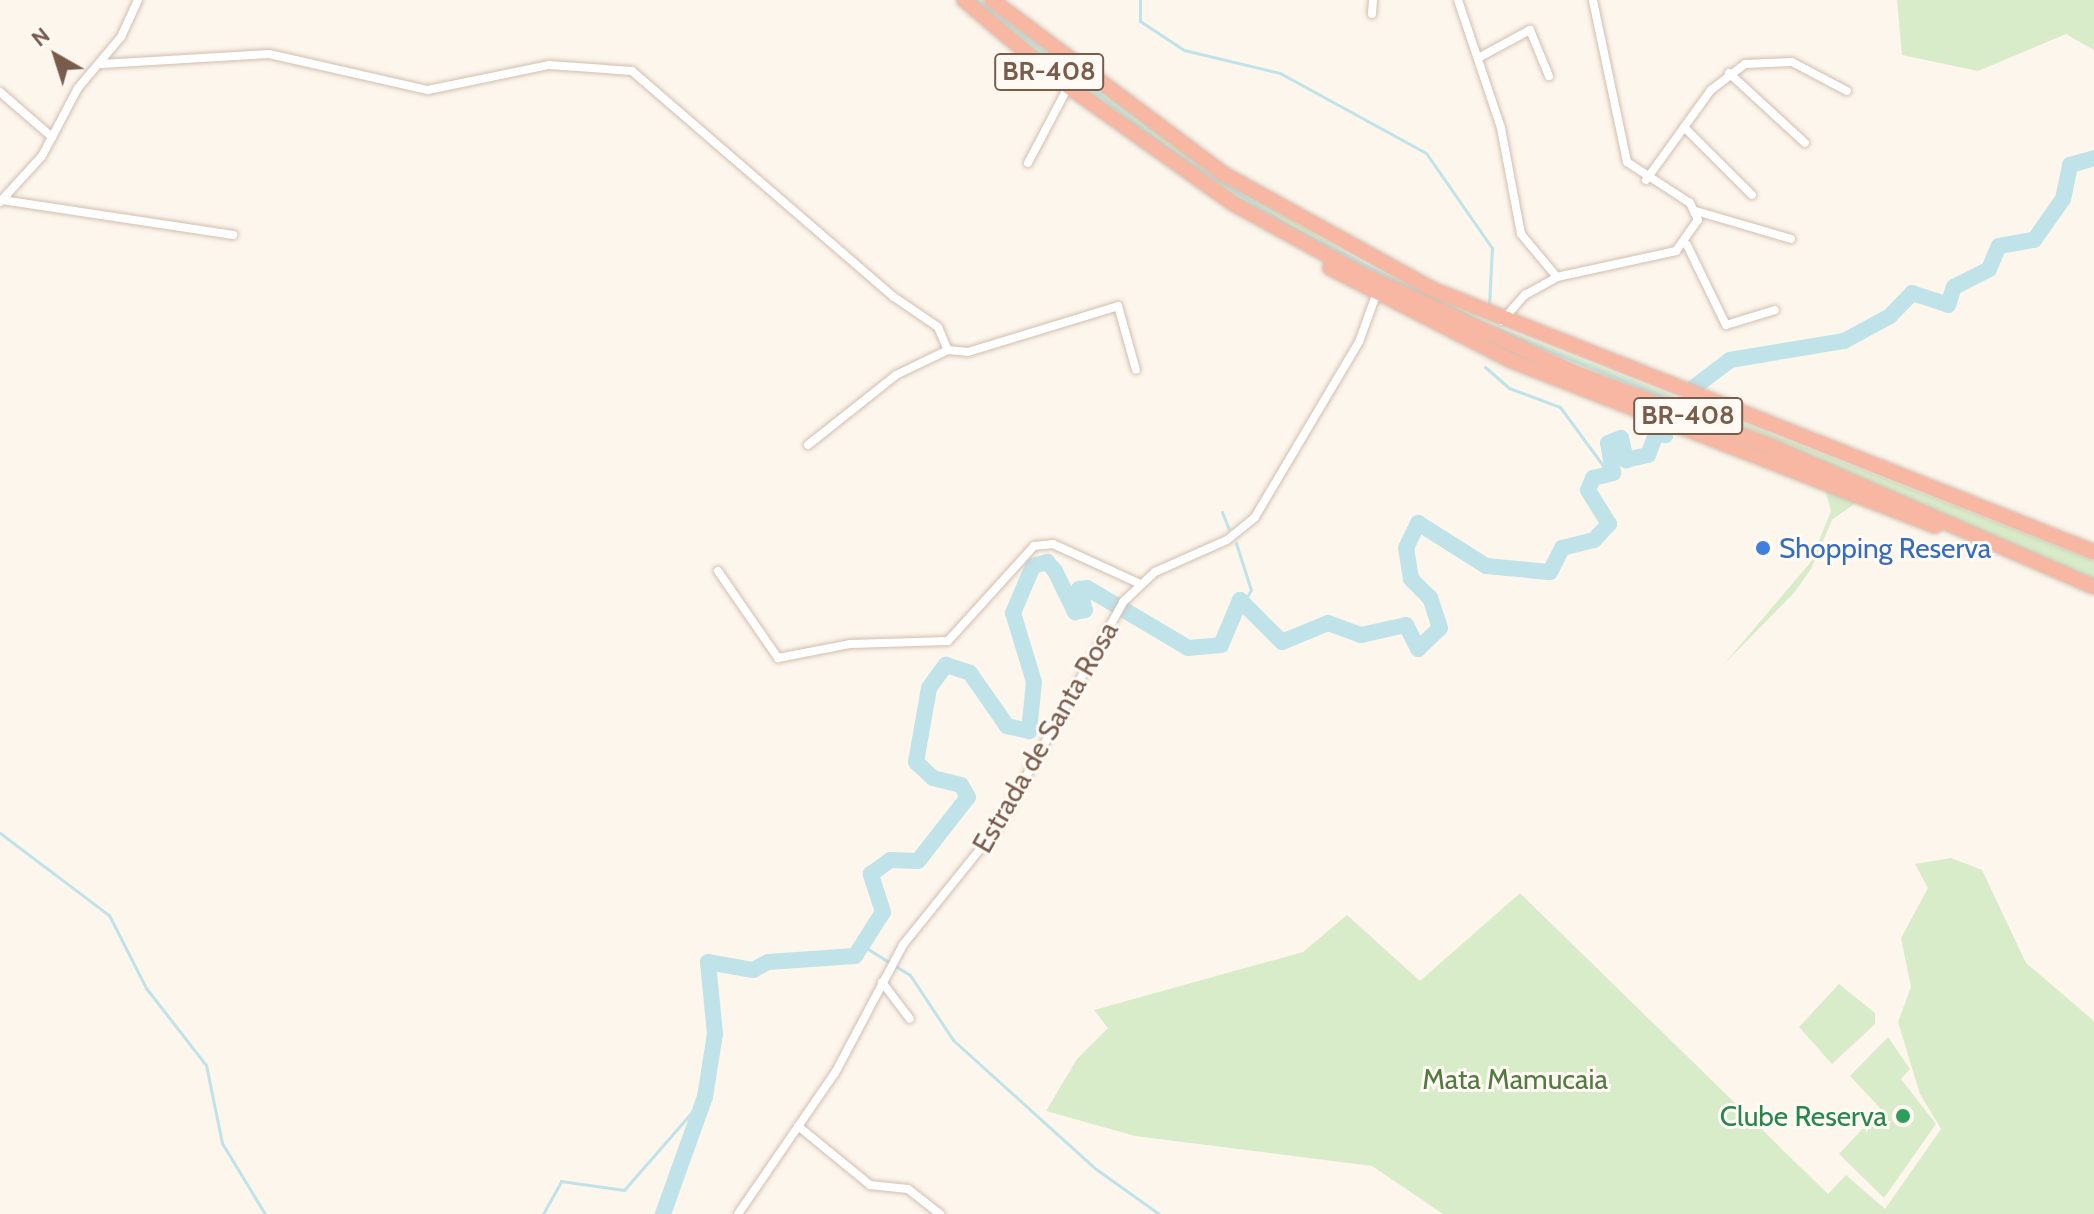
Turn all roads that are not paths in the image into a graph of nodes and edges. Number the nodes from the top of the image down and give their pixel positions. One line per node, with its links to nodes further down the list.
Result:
1 (138, 0): 9 (street)
2 (964, 0): 12 (highway, BR-408)
3 (992, 0): 30 (highway, BR-408)
4 (1373, 0): 7 (street)
5 (1458, 0): 8 (street)
6 (1593, 0): 20 (street)
7 (1372, 14)
8 (1480, 57): 11 (street); 27 (street)
9 (102, 64): 16 (street); 31 (street)
10 (1729, 73): 13 (street); 15 (street); 18 (street)
11 (1549, 76)
12 (1068, 87): 17 (highway, BR-408); 19 (street)
13 (1847, 91)
14 (0, 92): 16 (street)
15 (1684, 127): 20 (street); 21 (street)
16 (52, 137): 22 (street)
17 (1138, 138): 28 (highway); 34 (highway, BR-408)
18 (1805, 143)
19 (1028, 163)
20 (1646, 180): 23 (street)
21 (1752, 195)
22 (1, 201): 24 (street)
23 (1696, 211): 25 (street); 26 (street)
24 (233, 235)
25 (1791, 239)
26 (1687, 245): 27 (street); 29 (street)
27 (1557, 277): 30 (street)
28 (1376, 295): 34 (highway); 37 (street, Estrada de Santa Rosa)
29 (1775, 310)
30 (1502, 321): 35 (highway, BR-408)
31 (948, 350): 32 (street); 33 (street)
32 (1136, 370)
33 (808, 445)
34 (2016, 549): 38 (highway, BR-408)
35 (2094, 552)
36 (718, 571): 37 (street)
37 (1138, 583): 39 (street, Estrada de Santa Rosa)
38 (2094, 587)
39 (882, 982): 40 (street); 41 (street, Estrada de Santa Rosa)
40 (910, 1019)
41 (798, 1126): 42 (street, Estrada de Santa Rosa); 43 (street)
42 (738, 1214)
43 (940, 1214)

